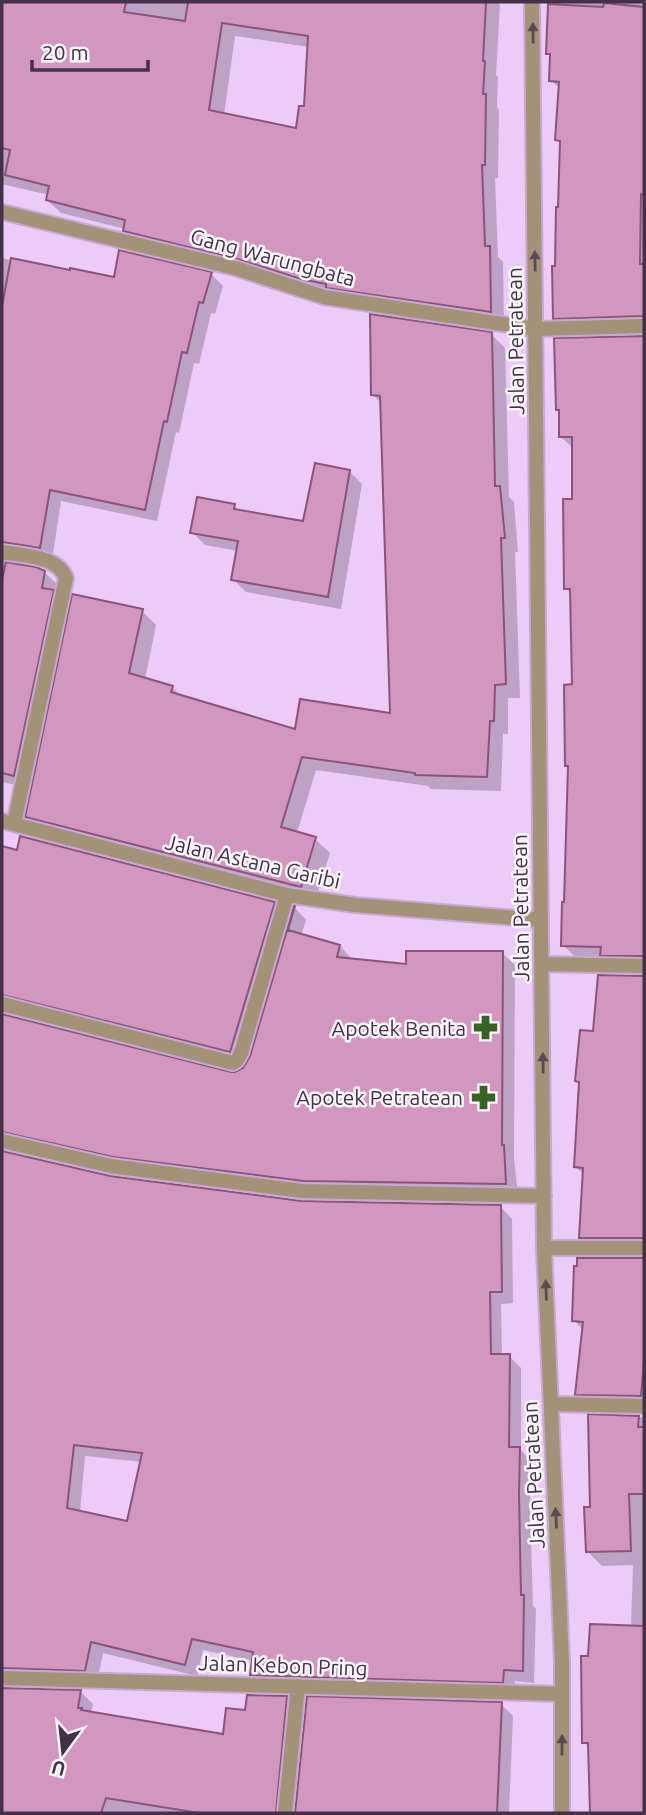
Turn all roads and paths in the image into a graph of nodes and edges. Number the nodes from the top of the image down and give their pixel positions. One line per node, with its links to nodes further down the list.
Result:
1 (533, 2): 4 (street, Jalan Petratean, one-way to 1)
2 (2, 212): 4 (street, Gang Warungbata)
3 (644, 326): 4 (street, Gang Warungbata)
4 (536, 329): 8 (street, Jalan Petratean)
5 (2, 552): 6 (street)
6 (8, 823): 7 (street, Jalan Astana Garibi)
7 (287, 895): 8 (street, Jalan Astana Garibi); 11 (street)
8 (541, 920): 9 (street, Jalan Petratean)
9 (542, 964): 10 (street); 13 (street, Jalan Petratean, one-way to 9)
10 (644, 966)
11 (2, 1004)
12 (2, 1141): 13 (street)
13 (544, 1196): 14 (street, Jalan Petratean)
14 (544, 1248): 15 (street); 16 (street, Jalan Petratean, one-way to 14)
15 (644, 1248)
16 (551, 1404): 17 (street); 20 (street, Jalan Petratean, one-way to 16)
17 (644, 1406)
18 (2, 1678): 19 (street, Jalan Kebon Pring)
19 (298, 1686): 20 (street, Jalan Kebon Pring); 21 (street)
20 (562, 1694): 22 (street, Jalan Petratean, one-way to 20)
21 (285, 1813)
22 (562, 1813)

